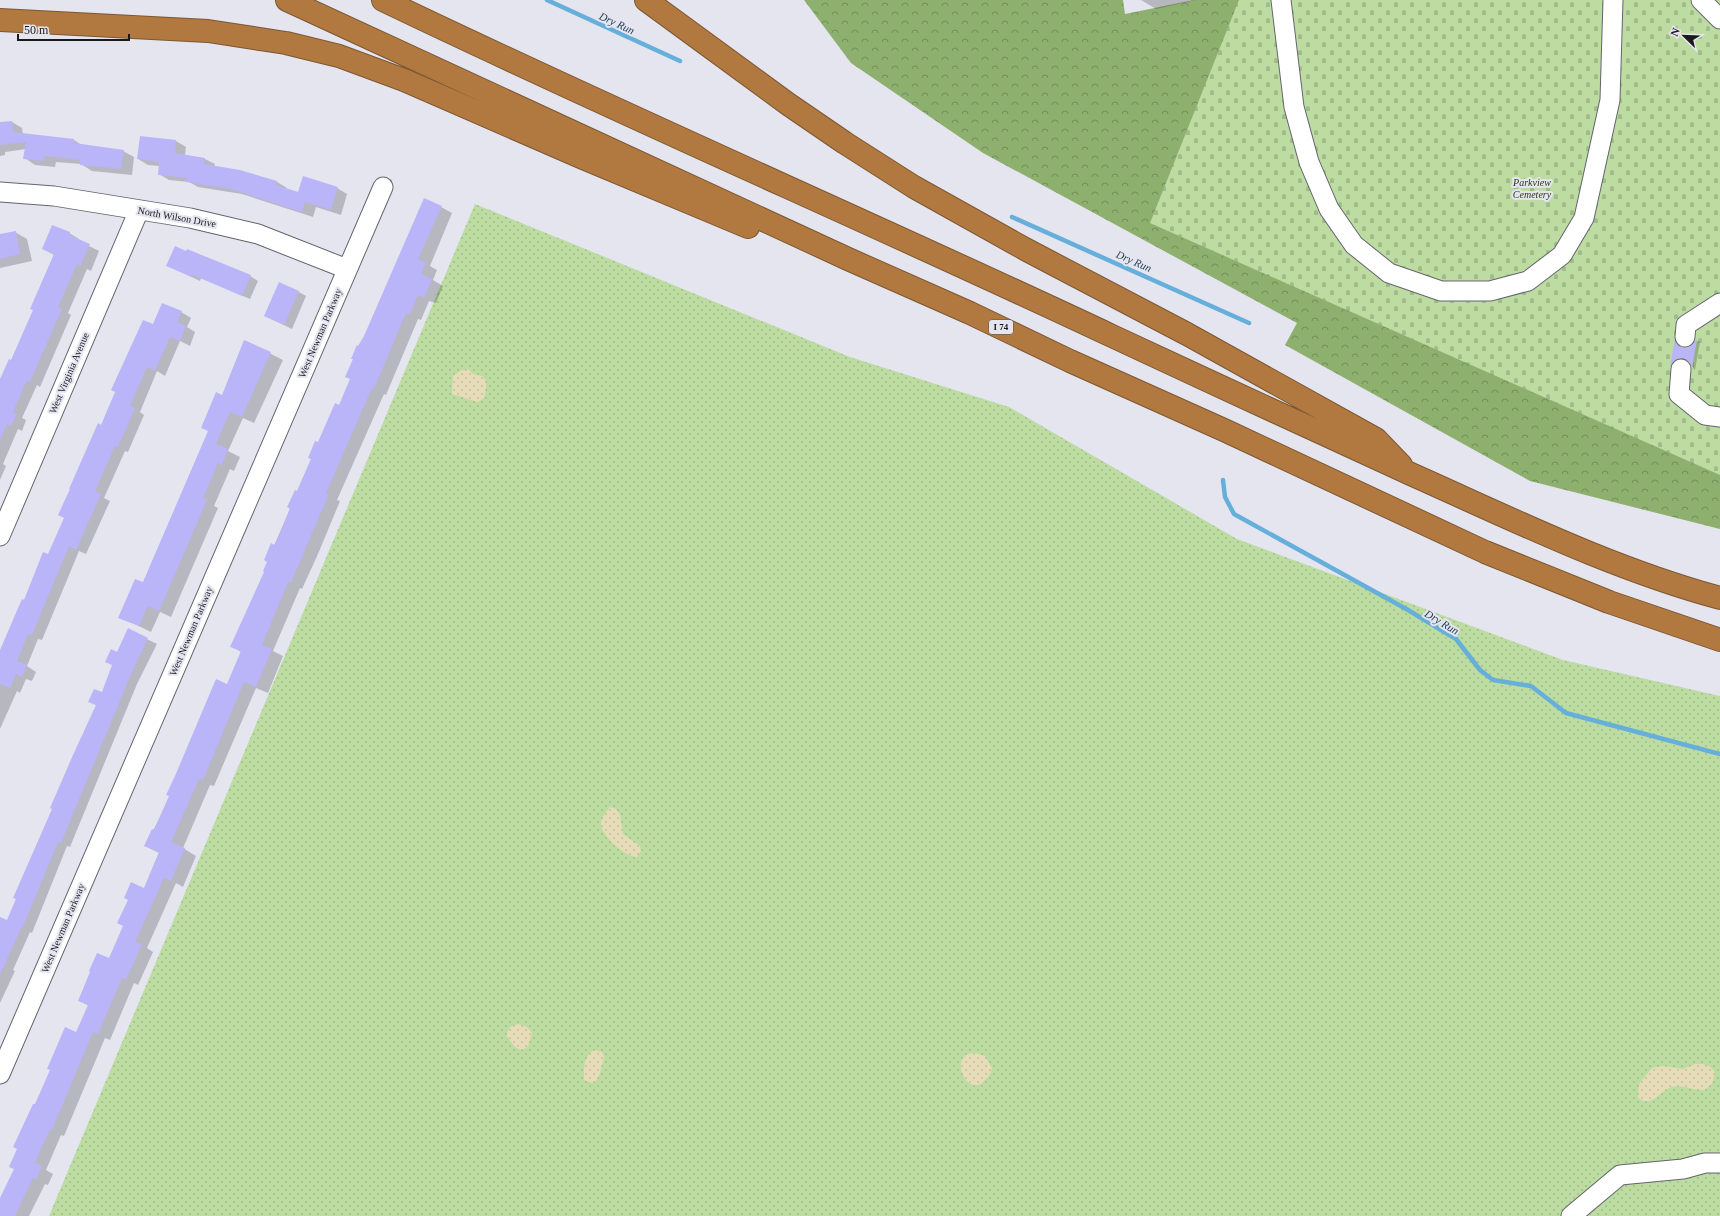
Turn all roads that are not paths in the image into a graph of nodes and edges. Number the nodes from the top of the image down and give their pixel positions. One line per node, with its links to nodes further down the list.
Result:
1 (287, 0): 15 (highway, I 74)
2 (383, 0): 18 (highway)
3 (646, 0): 18 (highway)
4 (1281, 0): 5 (street)
5 (1613, 0)
6 (1701, 0): 7 (street)
7 (1720, 19)
8 (0, 20): 15 (highway)
9 (384, 187): 12 (street, West Newman Parkway)
10 (0, 192): 11 (street, North Wilson Drive)
11 (139, 210): 12 (street, North Wilson Drive); 19 (street, West Virginia Avenue)
12 (347, 269): 22 (street, West Newman Parkway)
13 (1720, 303): 14 (street)
14 (1685, 337)
15 (1070, 361): 21 (highway, I 74)
16 (1681, 369): 17 (street)
17 (1720, 417)
18 (1409, 473): 20 (highway)
19 (0, 536)
20 (1720, 598)
21 (1720, 640)
22 (0, 1074)
23 (1720, 1163): 24 (street)
24 (1571, 1216)

